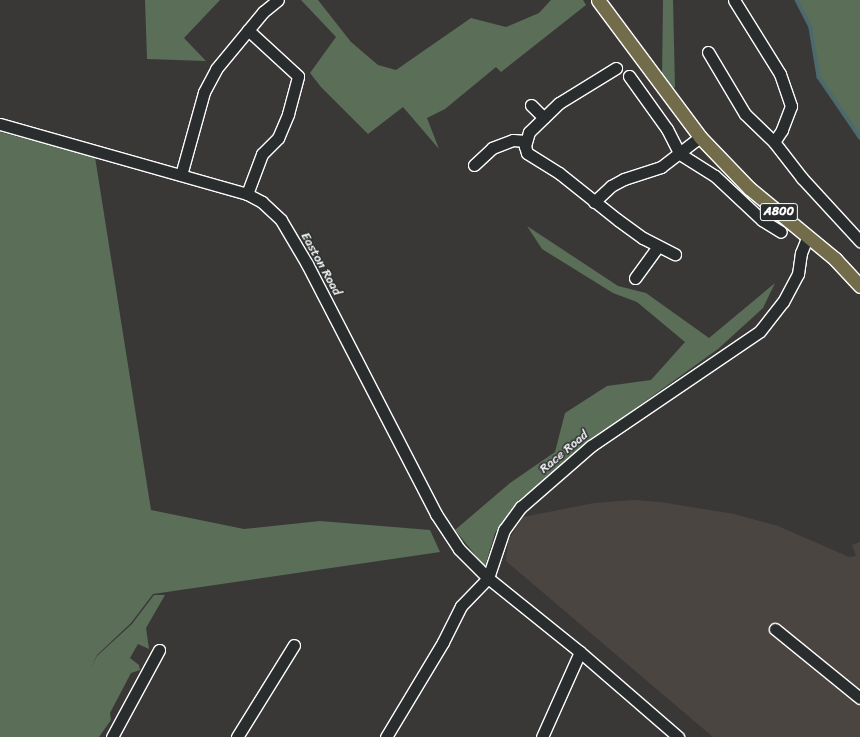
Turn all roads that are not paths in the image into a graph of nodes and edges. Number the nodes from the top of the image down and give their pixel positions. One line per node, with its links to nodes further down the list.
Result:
1 (278, 0): 4 (street)
2 (598, 0): 11 (main road, A800)
3 (734, 0): 13 (street)
4 (248, 30): 16 (street); 17 (street)
5 (708, 52): 13 (street)
6 (616, 68): 9 (street)
7 (629, 76): 14 (street)
8 (531, 105): 9 (street)
9 (544, 118): 12 (street)
10 (0, 124): 16 (street, Easton Road)
11 (700, 136): 14 (street); 20 (main road, A800)
12 (525, 140): 15 (street); 18 (street)
13 (774, 142): 21 (street)
14 (680, 154): 18 (street); 19 (street)
15 (474, 165)
16 (181, 176): 17 (street, Easton Road)
17 (247, 194): 26 (street, Easton Road)
18 (594, 202): 22 (street)
19 (781, 232)
20 (808, 236): 25 (main road, A800); 26 (street, Race Road)
21 (860, 241)
22 (658, 246): 23 (street); 24 (street)
23 (675, 254)
24 (635, 278)
25 (860, 285)
26 (488, 578): 30 (street, Easton Road); 34 (street, Race Road)
27 (775, 629): 31 (street)
28 (294, 645): 32 (street)
29 (159, 650): 33 (street)
30 (580, 652): 35 (street); 36 (street, Easton Road)
31 (860, 698)
32 (239, 736)
33 (112, 737)
34 (386, 737)
35 (542, 737)
36 (678, 737)

